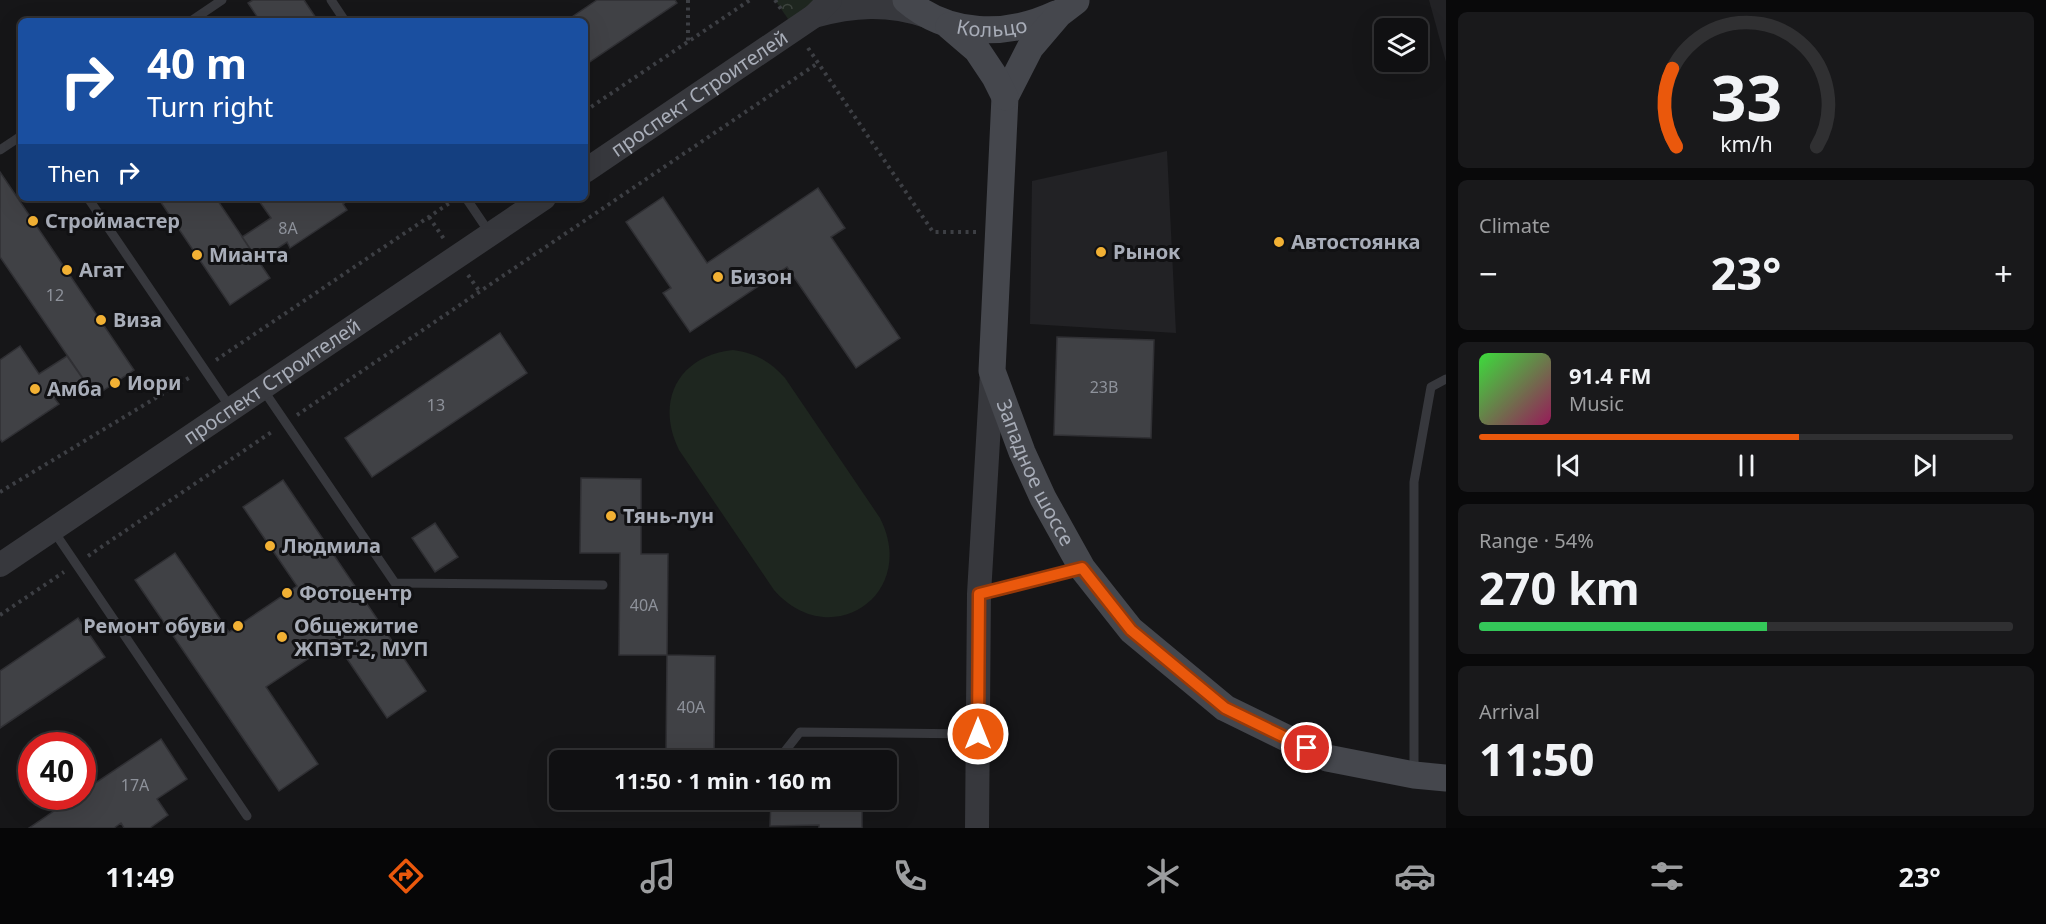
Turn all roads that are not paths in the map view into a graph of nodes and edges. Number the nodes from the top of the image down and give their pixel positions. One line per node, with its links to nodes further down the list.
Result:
1 (222, 0): 6 (lane)
2 (331, 0): 7 (lane)
3 (906, 0): 8 (main road, Кольцо)
4 (1077, 0): 8 (main road, Кольцо); 9 (main road)
5 (822, 8): 8 (street); 12 (street, проспект Строителей)
6 (195, 18)
7 (343, 18)
8 (936, 19): 9 (main road)
9 (1005, 97): 17 (main road)
10 (18, 138): 11 (lane)
11 (0, 150)
12 (588, 169)
13 (90, 201): 20 (lane)
14 (468, 201): 16 (lane)
15 (540, 201): 16 (street, проспект Строителей)
16 (490, 234): 19 (street, проспект Строителей)
17 (992, 371): 23 (main road, Западное шоссе); 25 (street)
18 (1446, 379): 28 (lane)
19 (262, 388): 20 (street, проспект Строителей); 24 (lane)
20 (231, 409): 21 (street, проспект Строителей)
21 (52, 530): 22 (street, проспект Строителей); 30 (lane)
22 (0, 565)
23 (1082, 568): 25 (lane); 28 (main road, Западное шоссе)
24 (603, 585)
25 (979, 594): 26 (street)
26 (978, 734): 27 (lane); 31 (street)
27 (786, 750)
28 (1414, 775): 29 (main road, Западное шоссе)
29 (1446, 778)
30 (247, 816)
31 (980, 819)

